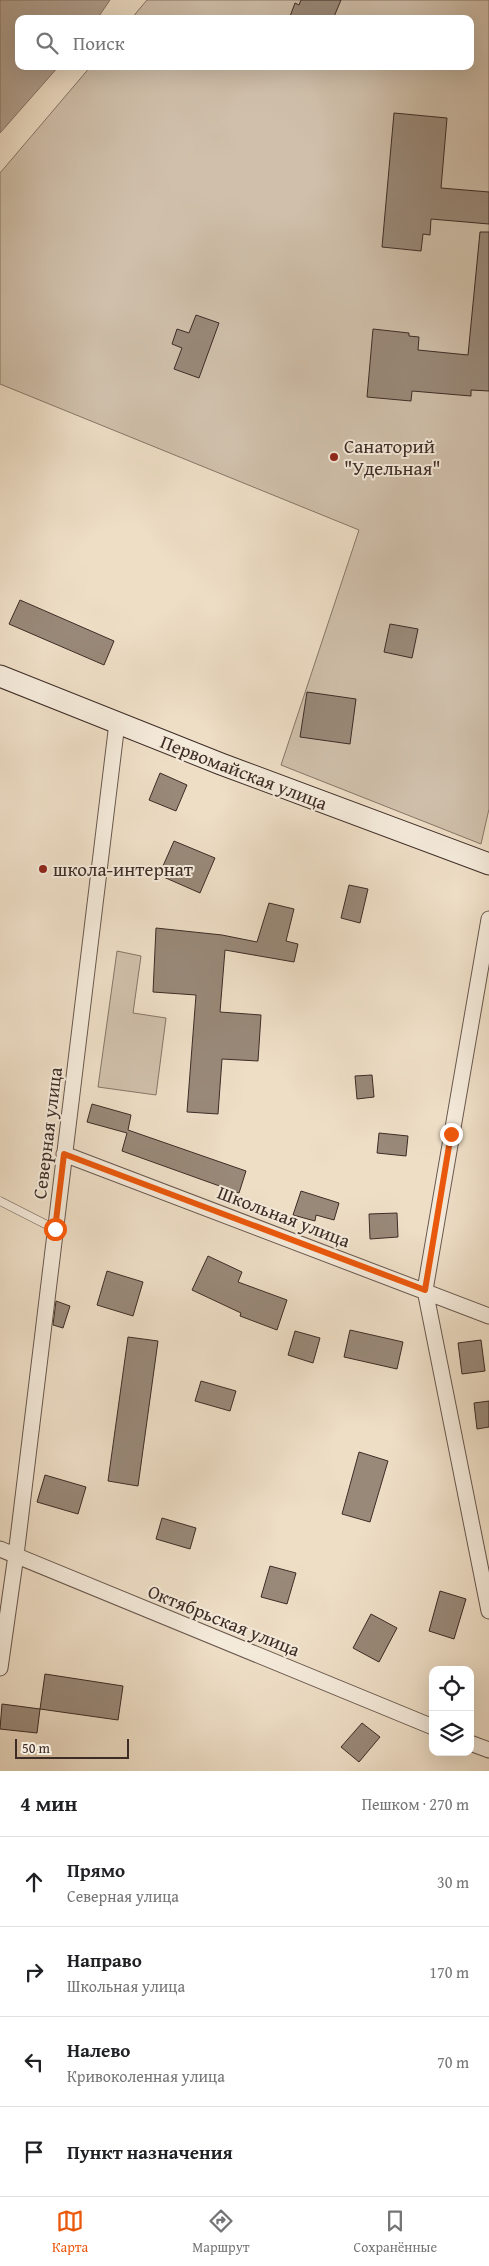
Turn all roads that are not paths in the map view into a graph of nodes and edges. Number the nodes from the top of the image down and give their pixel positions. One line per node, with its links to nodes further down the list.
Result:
1 (0, 676): 2 (main road, Первомайская улица)
2 (118, 723): 3 (main road, Первомайская улица); 5 (street, Северная улица)
3 (489, 864)
4 (489, 919): 8 (street)
5 (64, 1154): 7 (street, Северная улица); 8 (street, Школьная улица)
6 (0, 1201): 7 (lane)
7 (55, 1229): 11 (street, Северная улица)
8 (425, 1290): 9 (street, Школьная улица); 12 (street)
9 (489, 1316)
10 (0, 1549): 11 (street, Октябрьская улица)
11 (16, 1555): 13 (street, Северная улица); 14 (street, Октябрьская улица)
12 (489, 1611)
13 (0, 1668)
14 (429, 1725)
15 (474, 1744): 16 (street)
16 (489, 1750)

